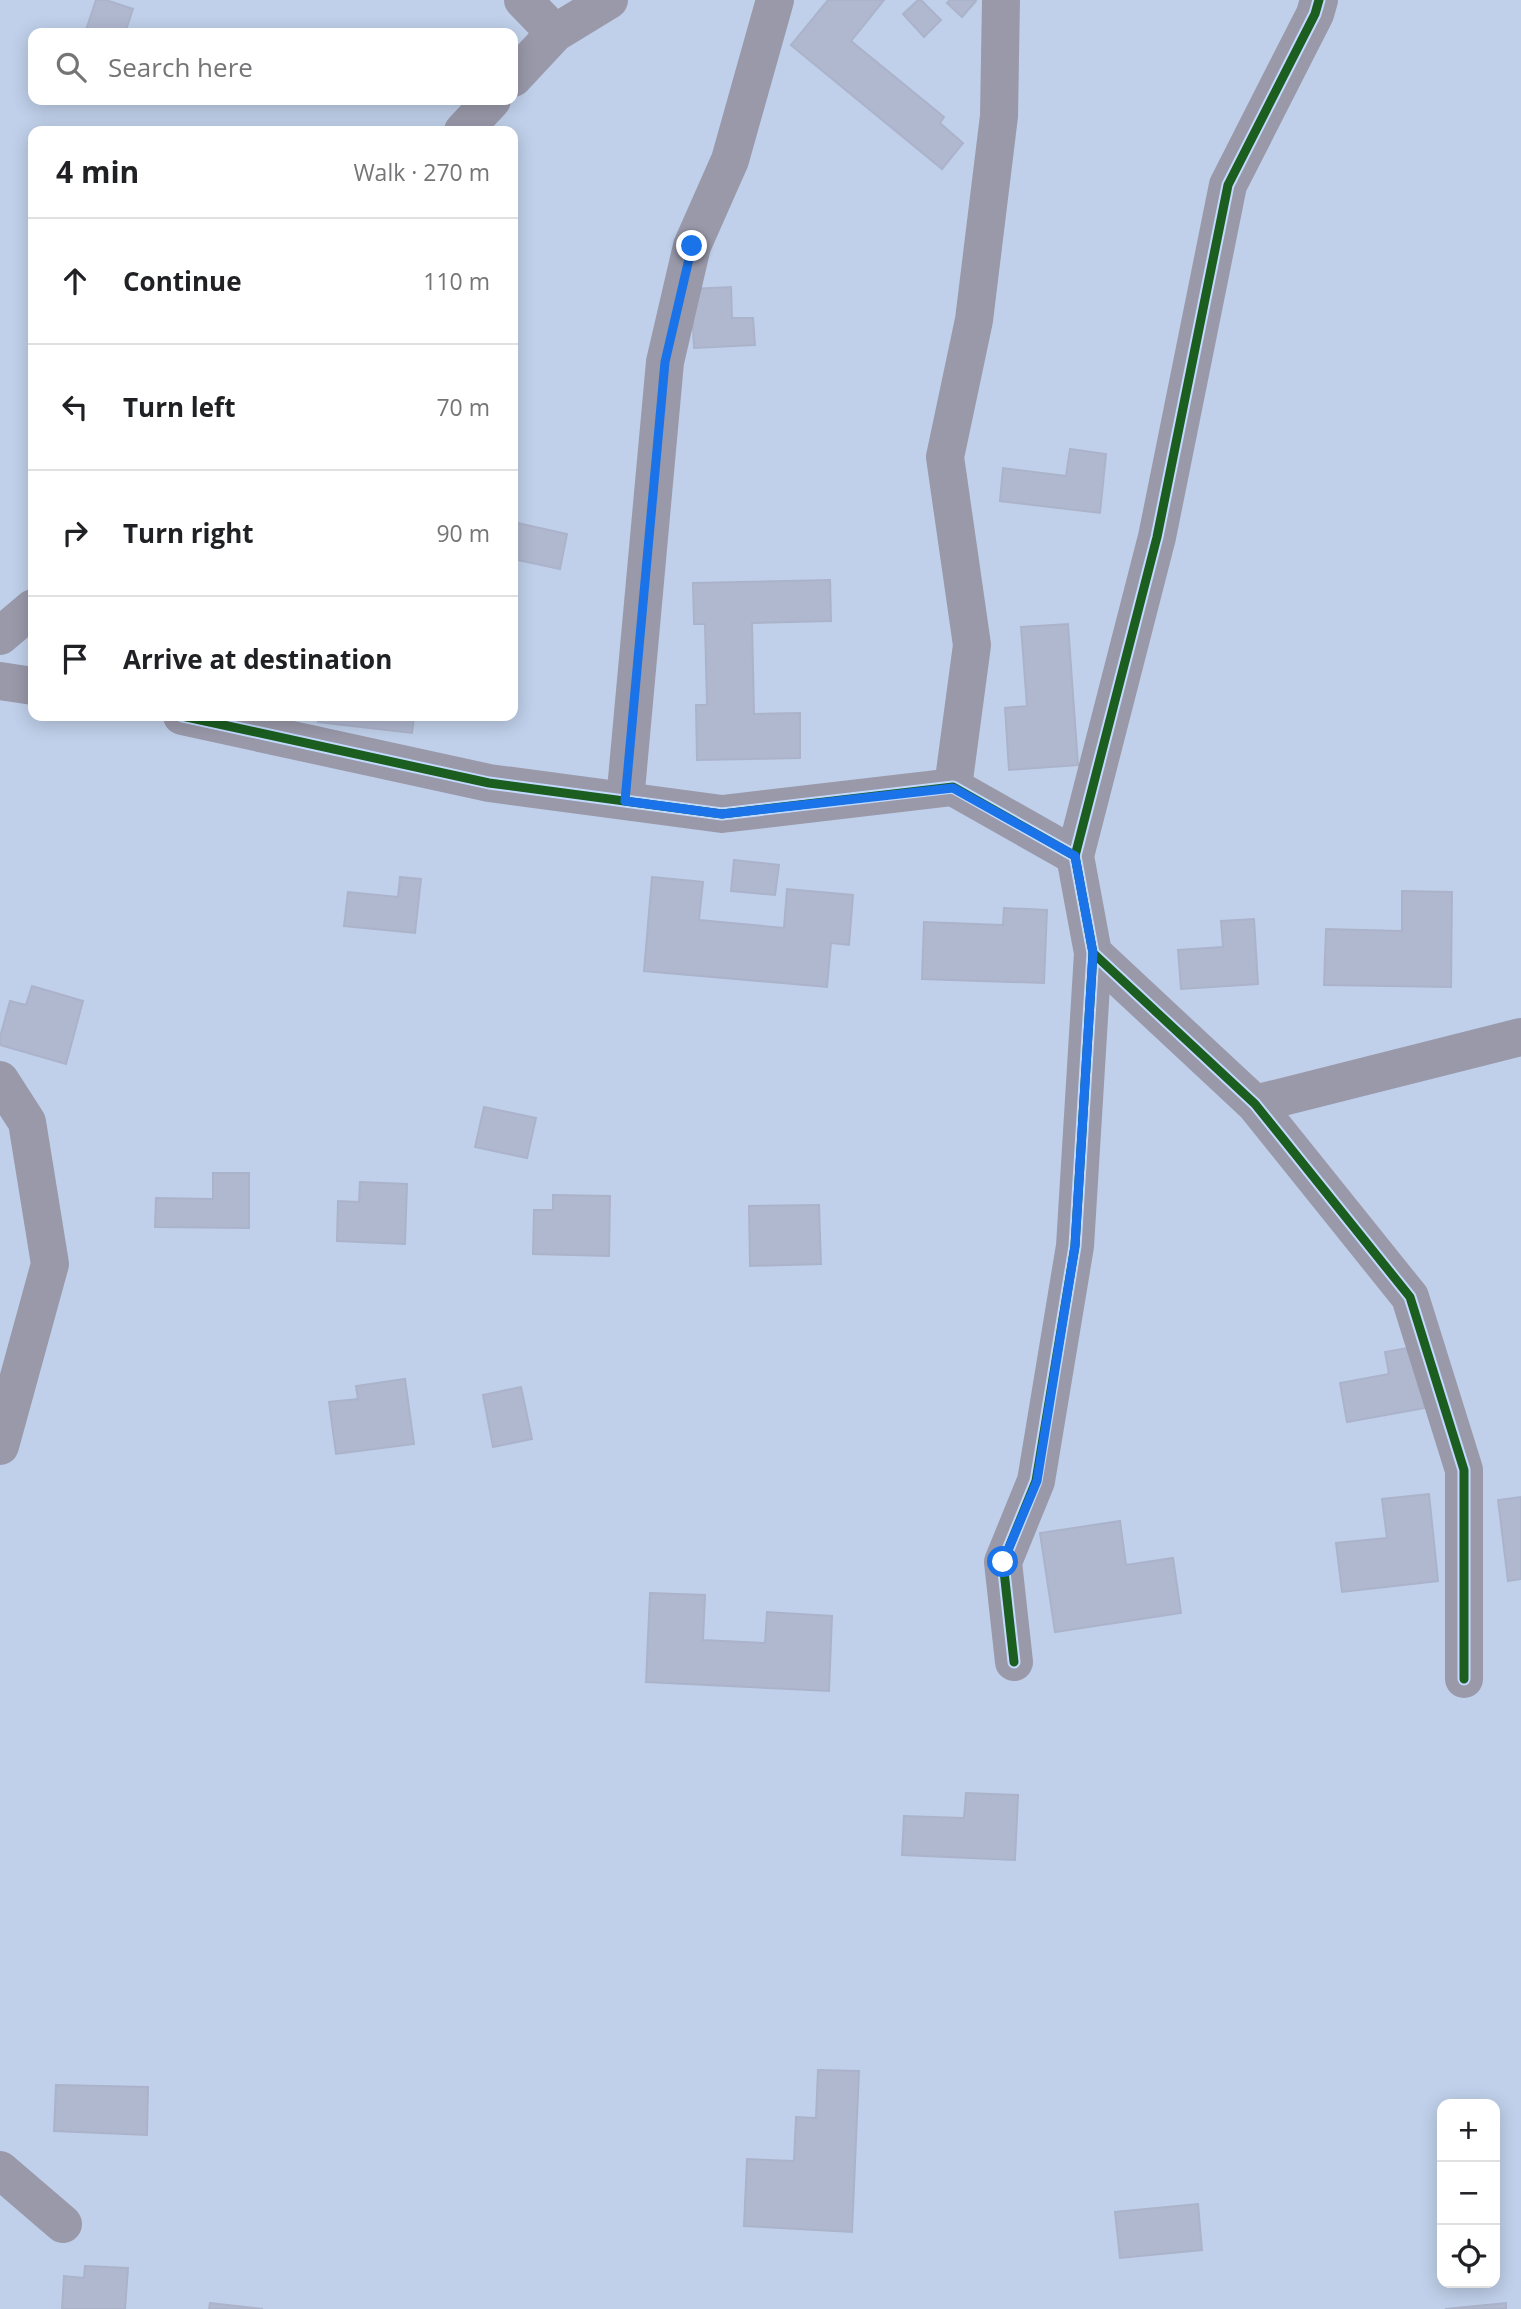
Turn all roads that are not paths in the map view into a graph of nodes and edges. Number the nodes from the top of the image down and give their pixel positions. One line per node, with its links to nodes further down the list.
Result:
1 (523, 0): 6 (street)
2 (609, 0): 6 (street)
3 (775, 0): 16 (street)
4 (1001, 0): 15 (street)
5 (1319, 0): 17 (street)
6 (555, 33): 7 (street)
7 (518, 73)
8 (487, 105): 9 (street)
9 (468, 126)
10 (28, 612): 11 (street)
11 (0, 636)
12 (0, 681): 13 (street)
13 (28, 685)
14 (205, 721): 16 (street)
15 (953, 788): 16 (street); 17 (street)
16 (625, 801)
17 (1075, 856): 18 (street)
18 (1093, 953): 21 (street); 23 (street)
19 (1521, 1037): 21 (street)
20 (0, 1080): 22 (street)
21 (1255, 1104): 24 (street)
22 (0, 1446)
23 (1014, 1662)
24 (1464, 1679)
25 (0, 2170): 26 (street)
26 (63, 2224)

